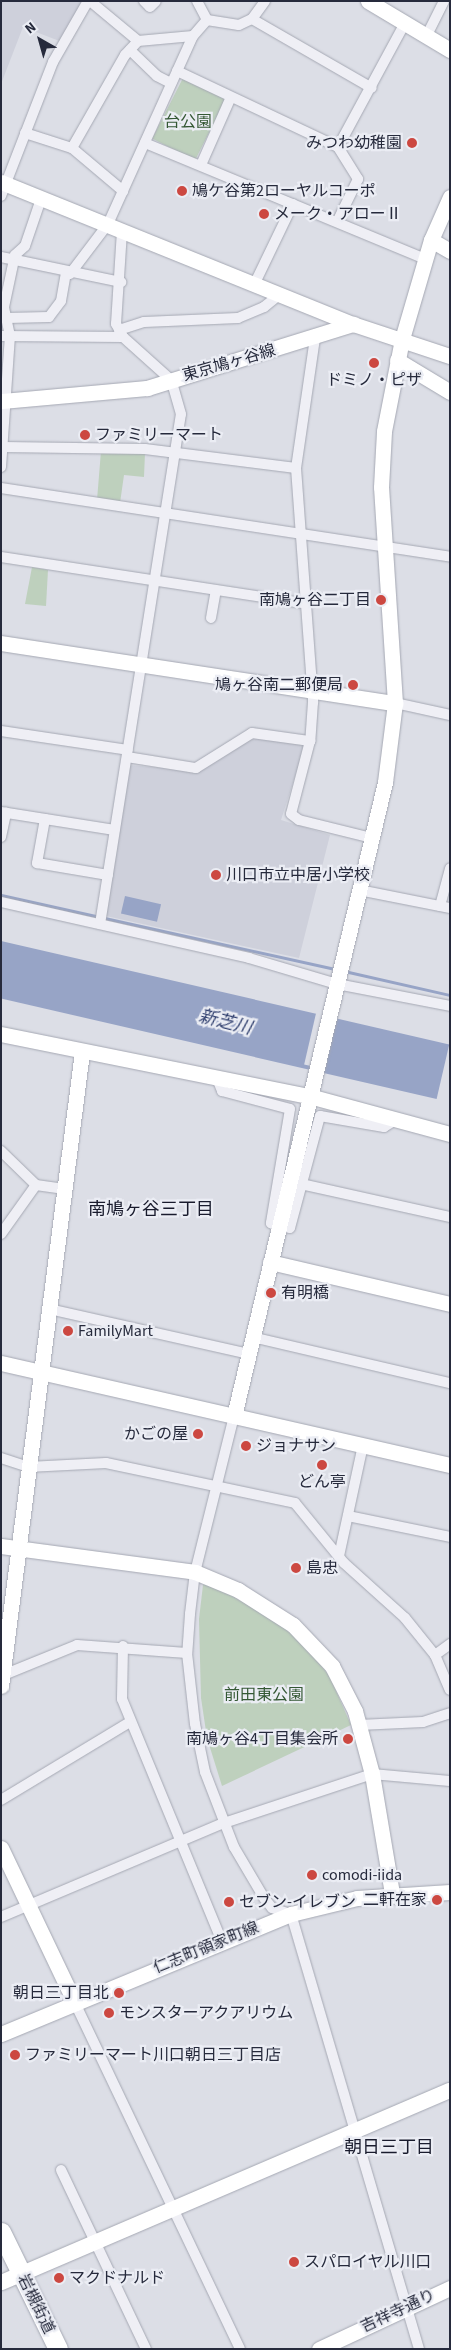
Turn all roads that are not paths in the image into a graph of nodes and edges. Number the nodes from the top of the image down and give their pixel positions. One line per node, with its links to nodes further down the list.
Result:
1 (89, 1): 13 (street); 20 (street)
2 (144, 1): 3 (street)
3 (156, 1)
4 (196, 1): 9 (street)
5 (265, 1): 8 (street)
6 (444, 1): 12 (street)
7 (376, 4): 10 (street)
8 (252, 19): 9 (street); 18 (street)
9 (207, 20): 11 (street)
10 (404, 25): 12 (street); 18 (street)
11 (193, 36): 13 (street); 16 (street)
12 (426, 37): 15 (street)
13 (138, 41): 14 (street)
14 (130, 50): 17 (street); 23 (street)
15 (450, 50)
16 (177, 70): 17 (street); 19 (street)
17 (171, 83): 21 (street)
18 (372, 88): 22 (street)
19 (231, 97): 22 (street); 24 (street)
20 (25, 133): 23 (street); 25 (street)
21 (145, 143): 24 (street); 26 (street)
22 (338, 147): 30 (street)
23 (72, 148): 26 (street)
24 (201, 165): 29 (street)
25 (2, 187): 28 (street)
26 (123, 190): 31 (street)
27 (450, 197): 33 (street)
28 (41, 199): 31 (street); 37 (street)
29 (293, 204): 30 (street); 40 (street)
30 (338, 220): 36 (street)
31 (108, 224): 32 (street); 38 (street)
32 (122, 231): 39 (street); 40 (street)
33 (431, 240): 34 (street); 36 (street)
34 (450, 251)
35 (1, 258): 37 (street)
36 (425, 259): 47 (street)
37 (13, 262): 38 (street); 42 (street)
38 (68, 273): 39 (street); 42 (street)
39 (121, 282): 44 (street)
40 (254, 285): 41 (street)
41 (279, 295): 43 (street); 44 (street)
42 (6, 318): 45 (street)
43 (353, 324): 46 (street, 東京鳩ヶ谷線); 47 (street)
44 (121, 333): 45 (street); 50 (street)
45 (6, 336): 52 (street)
46 (315, 338): 50 (street, 東京鳩ヶ谷線); 56 (street)
47 (402, 339): 48 (street); 49 (street)
48 (450, 356)
49 (397, 360): 51 (street); 60 (street)
50 (171, 380): 52 (street, 東京鳩ヶ谷線); 54 (street)
51 (450, 392)
52 (3, 401): 53 (street)
53 (3, 448): 54 (street); 55 (street)
54 (176, 452): 56 (street); 58 (street)
55 (1, 467)
56 (296, 468): 59 (street)
57 (1, 488): 58 (street)
58 (167, 512): 59 (street); 63 (street)
59 (300, 534): 60 (street); 65 (street)
60 (384, 546): 62 (street); 70 (street)
61 (1, 557): 63 (street)
62 (450, 557)
63 (156, 580): 64 (street); 68 (street)
64 (216, 590): 65 (street); 66 (street)
65 (307, 604): 69 (street)
66 (211, 618)
67 (1, 643): 68 (street)
68 (142, 664): 69 (street); 74 (street)
69 (312, 691): 70 (street); 73 (street)
70 (395, 702): 71 (street); 79 (street)
71 (450, 715)
72 (1, 731): 74 (street)
73 (310, 741): 74 (street); 79 (street)
74 (128, 754): 77 (street)
75 (4, 813): 76 (street); 78 (street)
76 (45, 819): 77 (street); 81 (street)
77 (115, 830): 81 (street)
78 (1, 837)
79 (372, 838): 82 (street)
80 (450, 868): 84 (street)
81 (108, 875): 85 (street)
82 (359, 890): 84 (street); 86 (street)
83 (1, 902): 85 (street)
84 (445, 907)
85 (100, 924): 86 (street)
86 (336, 987): 87 (street); 91 (street)
87 (450, 1006)
88 (1, 1034): 89 (street)
89 (82, 1052): 90 (street); 97 (street)
90 (218, 1081): 91 (street); 99 (street)
91 (310, 1093): 92 (street); 99 (street)
92 (394, 1121): 93 (street); 95 (street)
93 (450, 1134)
94 (1, 1151): 96 (street)
95 (301, 1184): 98 (street); 99 (street)
96 (36, 1185): 97 (street); 100 (street)
97 (62, 1189): 103 (street)
98 (450, 1217)
99 (279, 1226): 101 (street)
100 (2, 1232)
101 (270, 1262): 102 (street); 104 (street)
102 (450, 1304)
103 (49, 1309): 105 (street); 107 (street)
104 (252, 1337): 105 (street); 108 (street)
105 (248, 1354): 109 (street)
106 (1, 1363): 107 (street)
107 (41, 1372): 109 (street); 113 (street)
108 (450, 1383)
109 (234, 1416): 110 (street); 114 (street)
110 (363, 1445): 112 (street); 115 (street)
111 (1, 1458): 113 (street)
112 (450, 1465)
113 (28, 1467): 114 (street); 118 (street)
114 (216, 1485): 119 (street); 120 (street)
115 (348, 1516): 116 (street); 119 (street)
116 (450, 1537)
117 (1, 1546): 118 (street)
118 (20, 1547): 120 (street); 125 (street)
119 (338, 1556): 124 (street)
120 (195, 1572): 123 (street); 129 (street)
121 (450, 1644): 124 (street)
122 (123, 1646): 123 (street); 125 (street); 128 (street)
123 (187, 1653): 133 (street)
124 (435, 1655): 126 (street)
125 (2, 1679)
126 (450, 1690)
127 (450, 1713): 129 (street)
128 (130, 1722): 132 (street); 134 (street)
129 (359, 1725): 130 (street)
130 (372, 1774): 131 (street); 133 (street); 137 (street)
131 (450, 1781)
132 (1, 1800)
133 (224, 1823): 134 (street); 139 (street)
134 (180, 1843): 138 (street); 141 (street)
135 (1, 1848): 138 (street)
136 (450, 1892): 137 (street, 仁志町領家町線)
137 (392, 1894): 139 (street, 仁志町領家町線)
138 (29, 1905): 140 (street); 142 (street)
139 (292, 1914): 141 (street, 仁志町領家町線); 145 (street)
140 (1, 1917)
141 (222, 1942): 142 (street, 仁志町領家町線)
142 (75, 2003): 143 (street, 仁志町領家町線); 147 (street)
143 (1, 2034)
144 (450, 2090): 145 (street)
145 (354, 2129): 147 (street); 153 (street)
146 (61, 2170): 149 (street)
147 (173, 2205): 149 (street); 157 (street)
148 (1, 2232): 151 (highway, 岩槻街道)
149 (94, 2240): 151 (street); 156 (street)
150 (1, 2255): 151 (highway, 岩槻街道)
151 (11, 2277): 154 (highway, 岩槻街道); 155 (highway, 岩槻街道)
152 (450, 2288): 153 (street, 吉祥寺通り)
153 (407, 2307): 158 (street, 吉祥寺通り); 159 (street)
154 (47, 2349)
155 (58, 2349)
156 (146, 2349)
157 (240, 2349)
158 (320, 2349)
159 (419, 2349)

